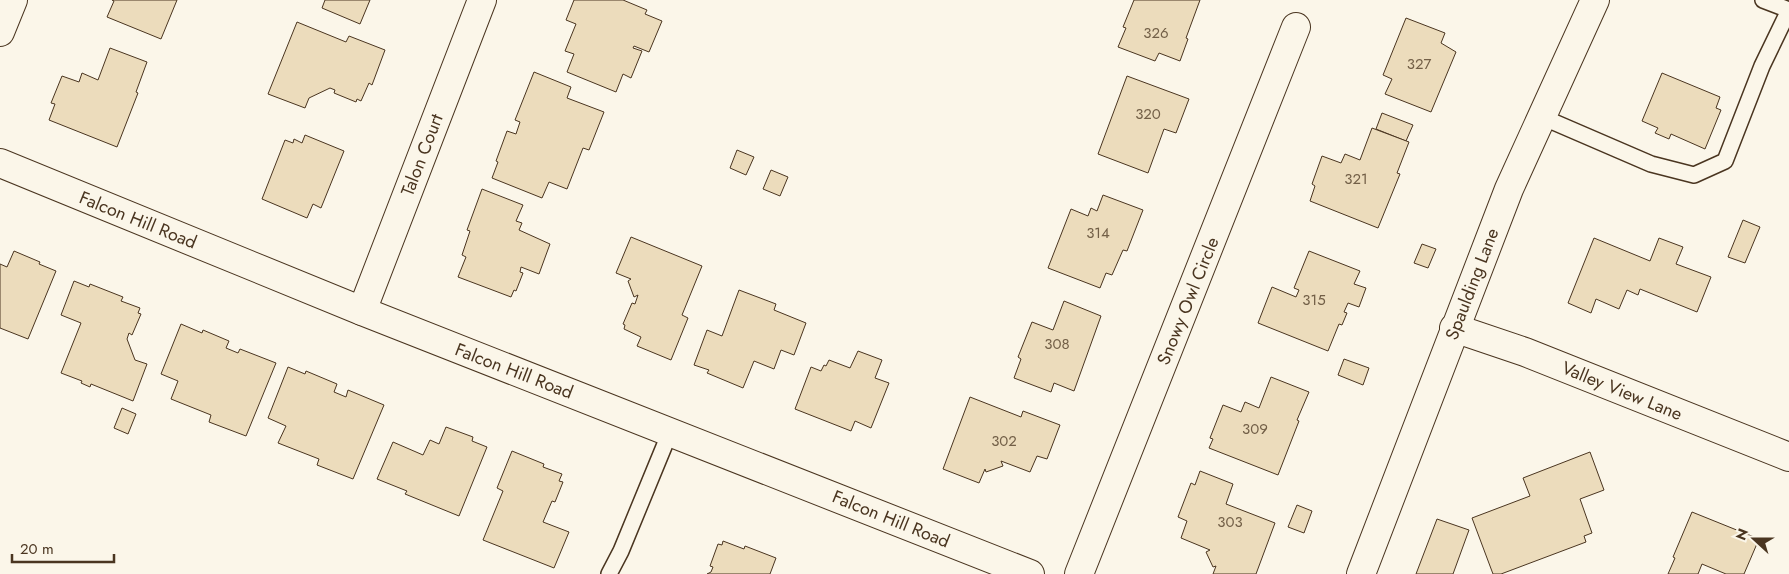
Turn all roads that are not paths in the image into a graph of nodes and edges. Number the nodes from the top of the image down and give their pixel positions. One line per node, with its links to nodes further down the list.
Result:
1 (13, 0): 7 (street)
2 (482, 0): 10 (street, Talon Court)
3 (1595, 0): 8 (street, Spaulding Lane)
4 (1763, 0): 5 (lane)
5 (1789, 10): 8 (lane)
6 (1296, 27): 16 (street, Snowy Owl Circle)
7 (0, 32)
8 (1542, 117): 11 (street, Spaulding Lane)
9 (0, 164): 10 (street, Falcon Hill Road)
10 (362, 311): 12 (street, Falcon Hill Road)
11 (1454, 328): 13 (street, Valley View Lane); 17 (street, Spaulding Lane)
12 (670, 432): 14 (lane); 15 (street, Falcon Hill Road)
13 (1789, 457)
14 (609, 574)
15 (1030, 574)
16 (1079, 574)
17 (1361, 574)

